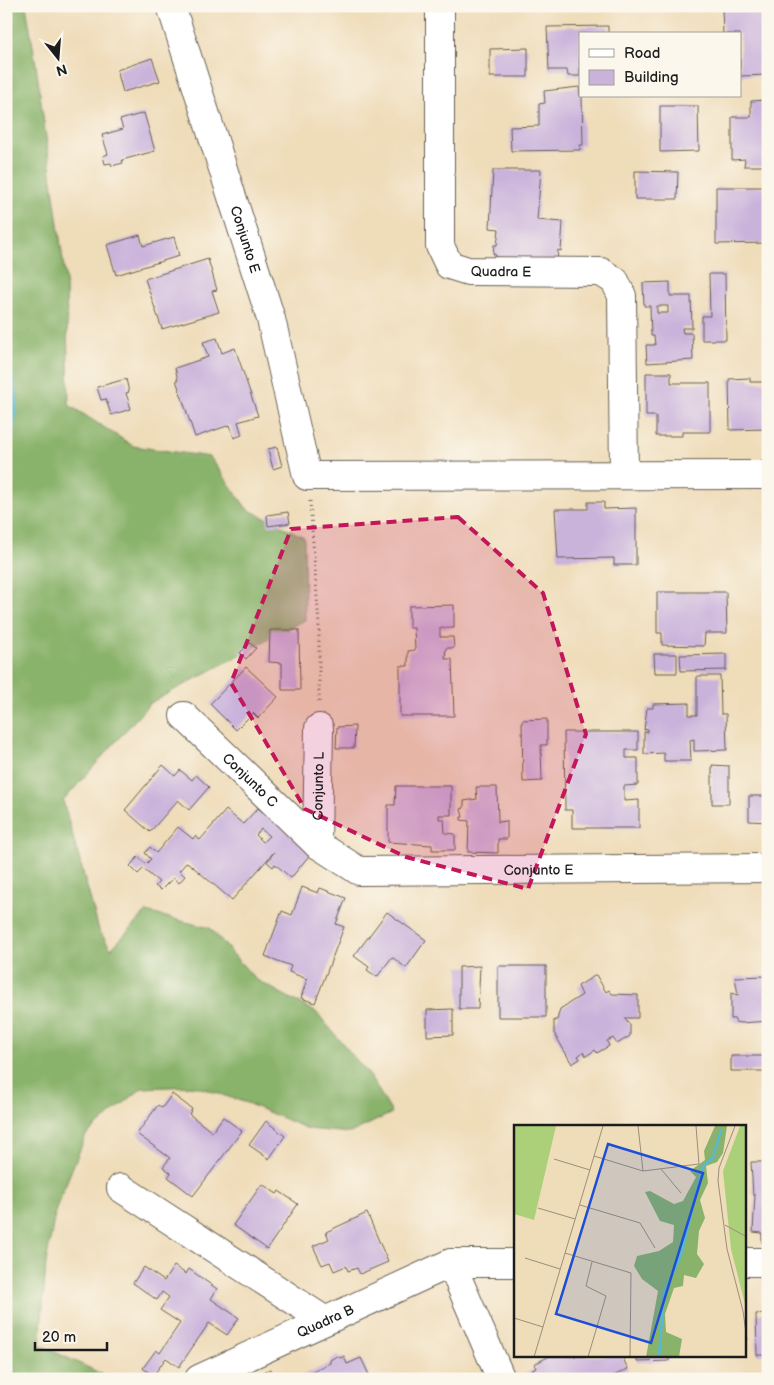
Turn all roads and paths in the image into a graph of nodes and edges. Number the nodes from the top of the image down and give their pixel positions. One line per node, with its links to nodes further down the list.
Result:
1 (171, 6): 5 (street, Conjunto E)
2 (440, 6): 3 (street, Quadra E)
3 (624, 474): 4 (street); 5 (street)
4 (768, 475)
5 (308, 476): 7 (path)
6 (184, 716): 8 (street, Conjunto C)
7 (319, 728): 8 (street, Conjunto L)
8 (317, 844): 9 (street, Conjunto E)
9 (768, 868)
10 (121, 1188): 15 (street)
11 (746, 1262): 12 (street)
12 (768, 1262)
13 (451, 1263): 14 (street, Quadra B); 15 (street, Quadra B); 17 (street)
14 (514, 1263)
15 (324, 1320): 16 (street, Quadra B)
16 (199, 1379)
17 (501, 1379)

